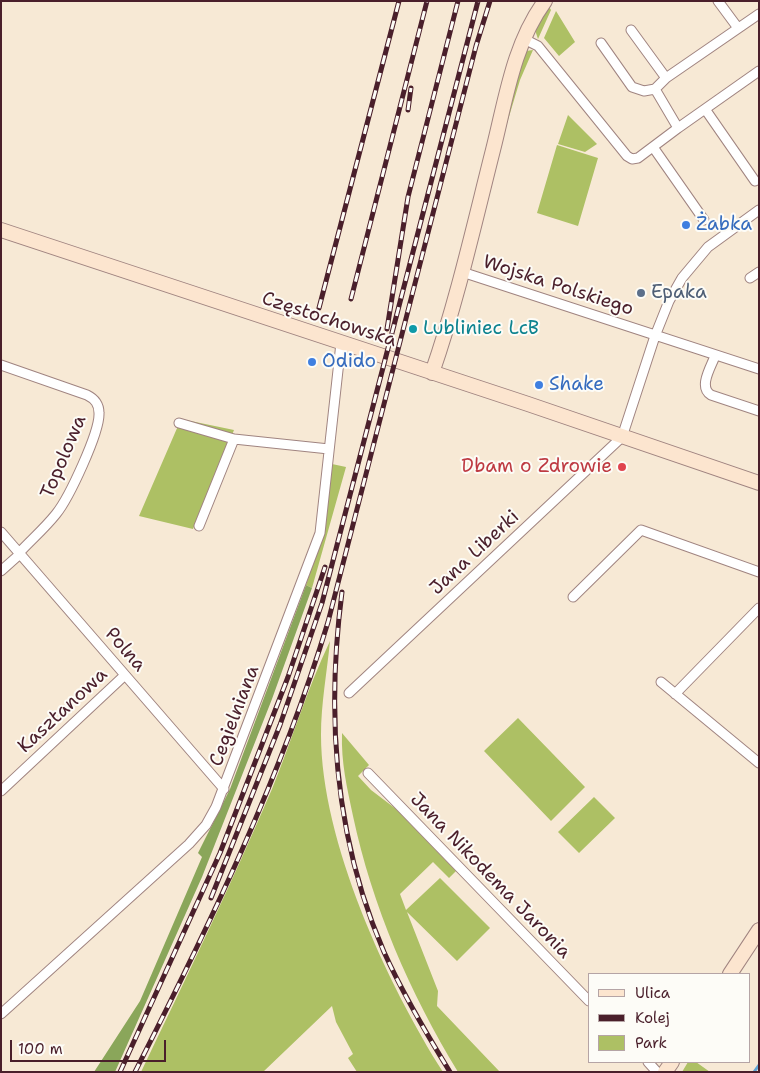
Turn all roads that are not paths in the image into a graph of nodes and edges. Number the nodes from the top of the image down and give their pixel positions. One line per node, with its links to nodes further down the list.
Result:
1 (545, 1): 6 (main road)
2 (718, 1): 4 (street)
3 (759, 14): 4 (street)
4 (738, 28): 9 (street)
5 (631, 30): 9 (street)
6 (524, 39): 13 (street); 18 (main road)
7 (601, 43): 10 (street)
8 (758, 73): 11 (street)
9 (666, 78): 10 (street)
10 (655, 89): 12 (street)
11 (705, 109): 12 (street); 14 (street)
12 (678, 128): 13 (street)
13 (653, 147): 16 (street)
14 (755, 181)
15 (759, 210): 21 (street)
16 (704, 220)
17 (1, 230): 22 (main road, Częstochowska)
18 (462, 272): 21 (street, Wojska Polskiego); 26 (main road)
19 (759, 272): 20 (street)
20 (750, 278)
21 (655, 336): 23 (street, Wojska Polskiego); 29 (street)
22 (341, 344): 26 (main road, Częstochowska); 31 (street, Cegielniana)
23 (715, 356): 25 (street, Wojska Polskiego); 27 (street)
24 (1, 365): 35 (street, Topolowa)
25 (759, 369)
26 (432, 373): 29 (main road, Częstochowska)
27 (759, 411)
28 (179, 423): 30 (street)
29 (622, 437): 32 (main road, Częstochowska); 42 (street, Jana Liberki)
30 (234, 439): 31 (street); 33 (street)
31 (329, 449): 46 (street, Cegielniana)
32 (759, 483)
33 (199, 526)
34 (1, 532): 35 (street, Polna)
35 (19, 553): 36 (street); 40 (street, Polna)
36 (1, 571)
37 (759, 572): 38 (street)
38 (573, 597)
39 (759, 608): 43 (street)
40 (125, 676): 46 (street, Polna); 47 (street, Kasztanowa)
41 (661, 682): 43 (street)
42 (349, 693)
43 (676, 694): 44 (street)
44 (759, 763)
45 (368, 773): 50 (street, Jana Nikodema Jaronia)
46 (224, 789): 51 (street, Cegielniana)
47 (1, 791)
48 (759, 930): 49 (main road)
49 (731, 973)
50 (588, 1000)
51 (1, 1014)

